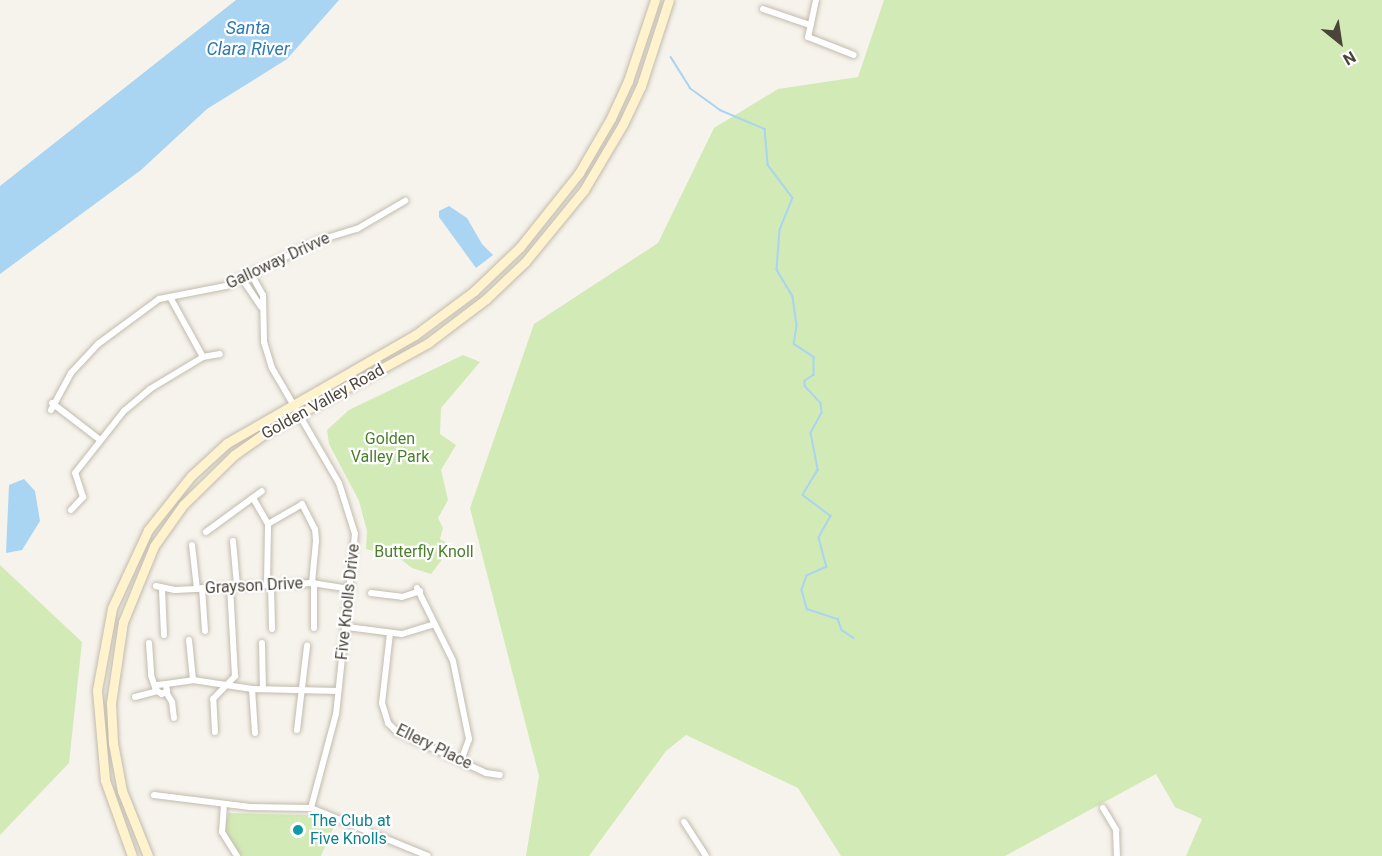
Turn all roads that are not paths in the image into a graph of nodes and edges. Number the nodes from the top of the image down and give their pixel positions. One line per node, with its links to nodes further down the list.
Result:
1 (655, 0): 14 (main road, Golden Valley Road)
2 (669, 0): 15 (main road, Golden Valley Road)
3 (816, 0): 5 (street)
4 (763, 9): 5 (street)
5 (810, 25): 6 (street)
6 (854, 55)
7 (405, 201): 8 (street, Galloway Drivve)
8 (250, 272): 9 (street, Galloway Drivve); 11 (street, Five Knolls Drive)
9 (241, 277): 10 (street, Galloway Drivve); 11 (street)
10 (170, 297): 13 (street); 16 (street, Galloway Drivve)
11 (261, 308): 14 (street, Five Knolls Drive)
12 (220, 354): 13 (street)
13 (203, 357): 16 (street)
14 (292, 404): 15 (street, Five Knolls Drive); 62 (main road, Golden Valley Road)
15 (299, 415): 28 (street, Five Knolls Drive); 63 (main road, Golden Valley Road)
16 (100, 440): 19 (street)
17 (262, 491): 18 (street)
18 (252, 498): 20 (street); 21 (street)
19 (71, 510)
20 (268, 524): 24 (street); 25 (street)
21 (206, 532)
22 (233, 542): 26 (street)
23 (192, 545): 27 (street)
24 (313, 583): 25 (street, Grayson Drive); 28 (street, Grayson Drive); 32 (street)
25 (269, 584): 26 (street, Grayson Drive); 33 (street)
26 (233, 586): 27 (street, Grayson Drive); 43 (street)
27 (199, 588): 34 (street); 36 (street, Grayson Drive)
28 (351, 589): 31 (street, Five Knolls Drive)
29 (371, 593): 30 (street)
30 (435, 624): 35 (street); 55 (street)
31 (347, 627): 35 (street); 49 (street, Five Knolls Drive)
32 (314, 628)
33 (273, 629)
34 (205, 631)
35 (390, 633): 55 (street, Ellery Place)
36 (164, 635)
37 (189, 640): 41 (street)
38 (149, 643): 44 (street)
39 (262, 644): 47 (street)
40 (307, 646): 45 (street)
41 (194, 680): 42 (street); 43 (street)
42 (166, 684): 44 (street); 48 (street)
43 (227, 686): 46 (street); 53 (street)
44 (157, 688): 48 (street); 50 (street)
45 (302, 688): 47 (street); 49 (street); 52 (street)
46 (252, 689): 47 (street); 54 (street)
47 (263, 689)
48 (166, 692): 51 (street)
49 (339, 692): 59 (street, Five Knolls Drive)
50 (135, 697)
51 (174, 718)
52 (297, 730)
53 (215, 732)
54 (255, 733)
55 (461, 761): 56 (street, Ellery Place)
56 (500, 775)
57 (154, 795): 58 (street)
58 (224, 804): 59 (street); 64 (street)
59 (311, 808): 65 (street)
60 (1103, 808): 67 (street)
61 (684, 822): 66 (street)
62 (132, 856)
63 (148, 856)
64 (237, 856)
65 (428, 856)
66 (706, 856)
67 (1117, 856)

